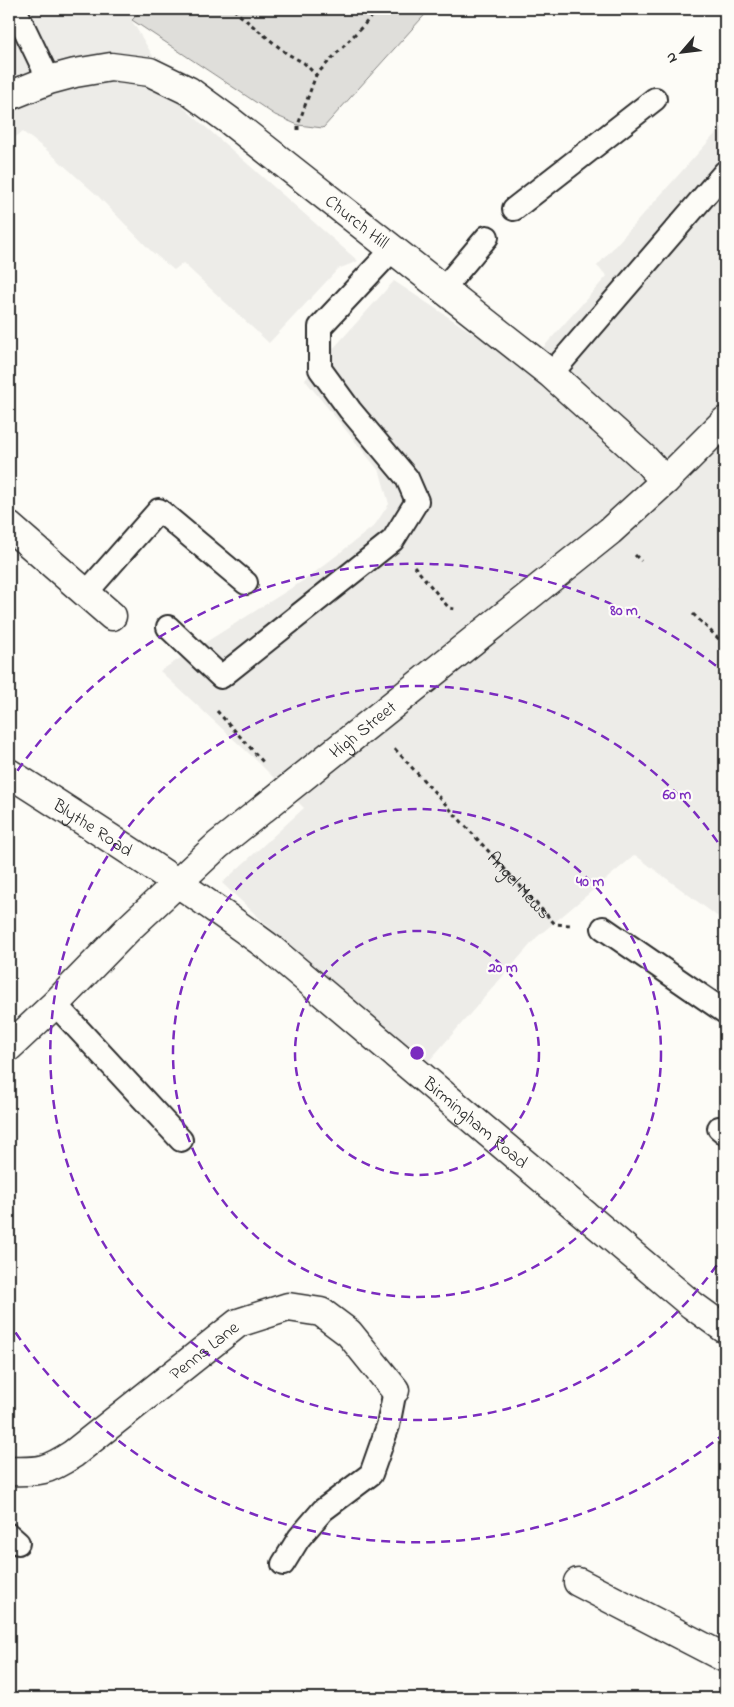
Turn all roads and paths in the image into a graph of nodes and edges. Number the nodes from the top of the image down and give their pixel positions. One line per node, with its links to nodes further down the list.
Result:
1 (15, 9): 5 (lane)
2 (234, 9): 4 (path)
3 (379, 9): 4 (path)
4 (316, 75): 9 (path)
5 (49, 80): 6 (main road, Church Hill); 9 (main road, Church Hill)
6 (9, 96)
7 (655, 99): 10 (lane)
8 (725, 172): 14 (lane)
9 (301, 177): 12 (main road, Church Hill)
10 (514, 209)
11 (487, 237): 13 (lane)
12 (392, 250): 13 (main road, Church Hill); 18 (lane)
13 (443, 289): 14 (main road, Church Hill)
14 (551, 374): 16 (main road, Church Hill)
15 (725, 421): 16 (main road, High Street)
16 (665, 482): 29 (main road, High Street)
17 (9, 526): 21 (main road)
18 (393, 540): 23 (path); 26 (lane)
19 (246, 583): 21 (lane)
20 (719, 588): 22 (path)
21 (86, 593): 25 (main road)
22 (725, 593)
23 (449, 608)
24 (693, 614): 27 (path)
25 (112, 616)
26 (168, 627)
27 (725, 645)
28 (215, 708): 30 (path)
29 (374, 720): 32 (main road, High Street); 33 (path, Angel Mews)
30 (258, 757)
31 (9, 773): 32 (main road, Blythe Road)
32 (177, 882): 34 (main road, High Street); 38 (main road, Birmingham Road)
33 (604, 928): 35 (lane)
34 (55, 1004): 36 (main road, High Street); 37 (lane)
35 (725, 1012)
36 (9, 1047)
37 (181, 1140)
38 (725, 1329)
39 (394, 1390): 40 (main road, Penns Lane); 41 (lane)
40 (9, 1471)
41 (283, 1564)
42 (578, 1582): 43 (main road)
43 (725, 1658)

